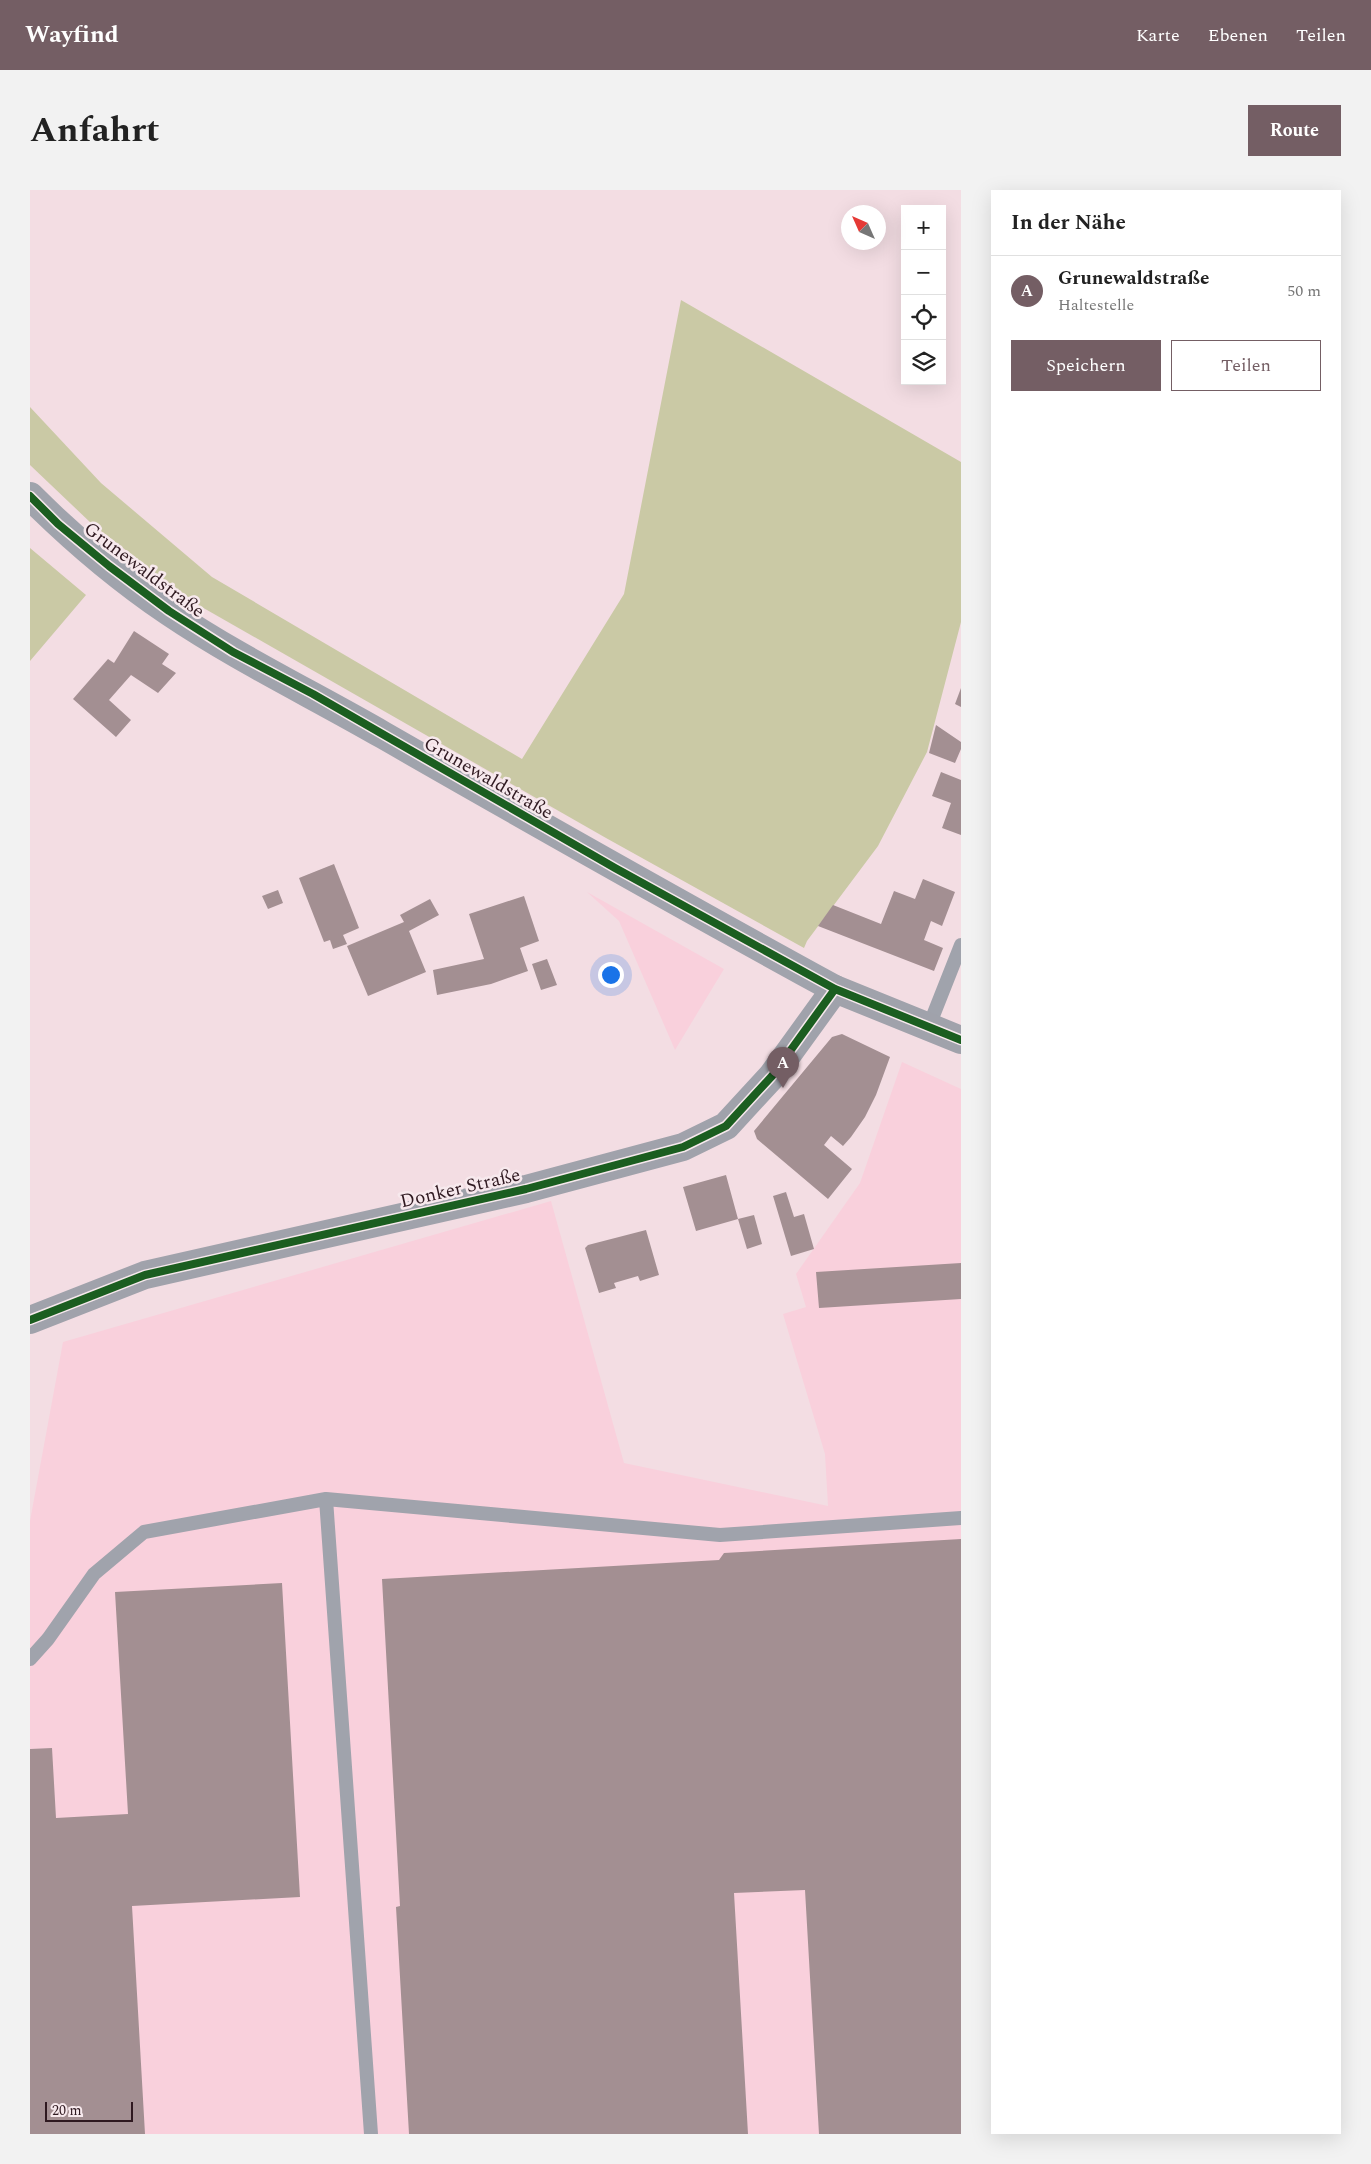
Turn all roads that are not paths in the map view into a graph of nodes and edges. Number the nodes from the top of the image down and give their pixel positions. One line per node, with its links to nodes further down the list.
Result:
1 (30, 496): 3 (street, Grunewaldstraße)
2 (961, 945): 4 (lane)
3 (835, 989): 4 (street, Grunewaldstraße); 6 (street, Donker Straße)
4 (929, 1026): 5 (street, Grunewaldstraße)
5 (961, 1040)
6 (30, 1320)
7 (326, 1499): 8 (lane); 9 (lane); 10 (lane)
8 (961, 1518)
9 (30, 1659)
10 (371, 2134)

